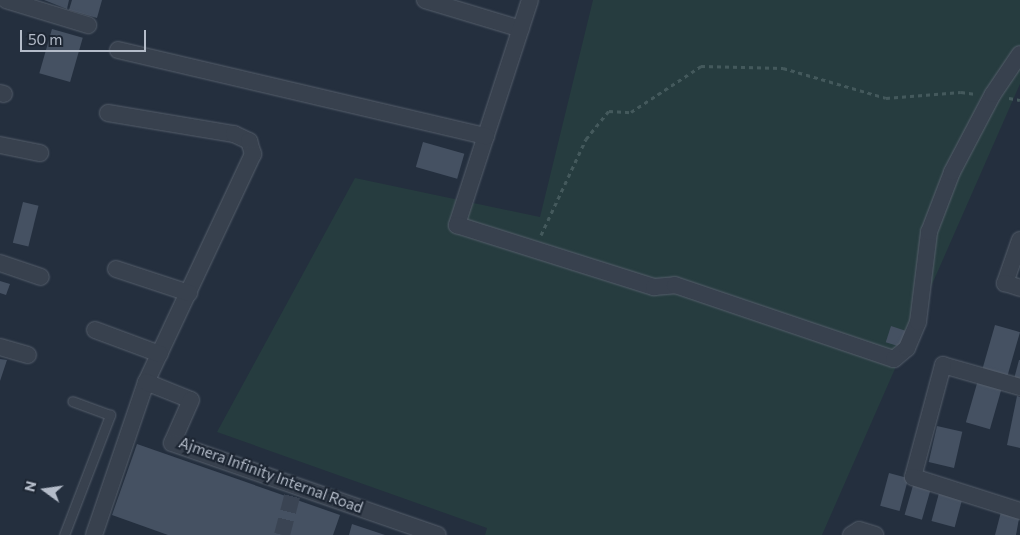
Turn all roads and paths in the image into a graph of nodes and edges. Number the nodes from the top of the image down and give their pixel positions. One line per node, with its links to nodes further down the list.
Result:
1 (6, 0): 4 (street)
2 (425, 0): 5 (street)
3 (530, 0): 5 (street)
4 (88, 25)
5 (521, 30): 11 (street)
6 (118, 50): 11 (street)
7 (1020, 54): 8 (street)
8 (993, 94): 9 (path); 15 (path); 15 (street)
9 (1020, 100)
10 (108, 113): 20 (street)
11 (486, 136): 15 (street)
12 (0, 145): 13 (street)
13 (40, 153)
14 (1020, 240): 19 (street)
15 (535, 250)
16 (0, 264): 18 (street)
17 (116, 269): 20 (street)
18 (41, 277)
19 (1020, 288)
20 (189, 293): 23 (street)
21 (95, 330): 23 (street)
22 (0, 348): 24 (street)
23 (160, 354): 25 (street)
24 (28, 355)
25 (146, 382): 30 (street); 31 (street, Ajmera Infinity Internal Road)
26 (1020, 387): 28 (street)
27 (72, 401): 29 (lane)
28 (1020, 511)
29 (64, 535)
30 (94, 535)
31 (437, 535)
32 (851, 535): 33 (street)
33 (875, 535)

